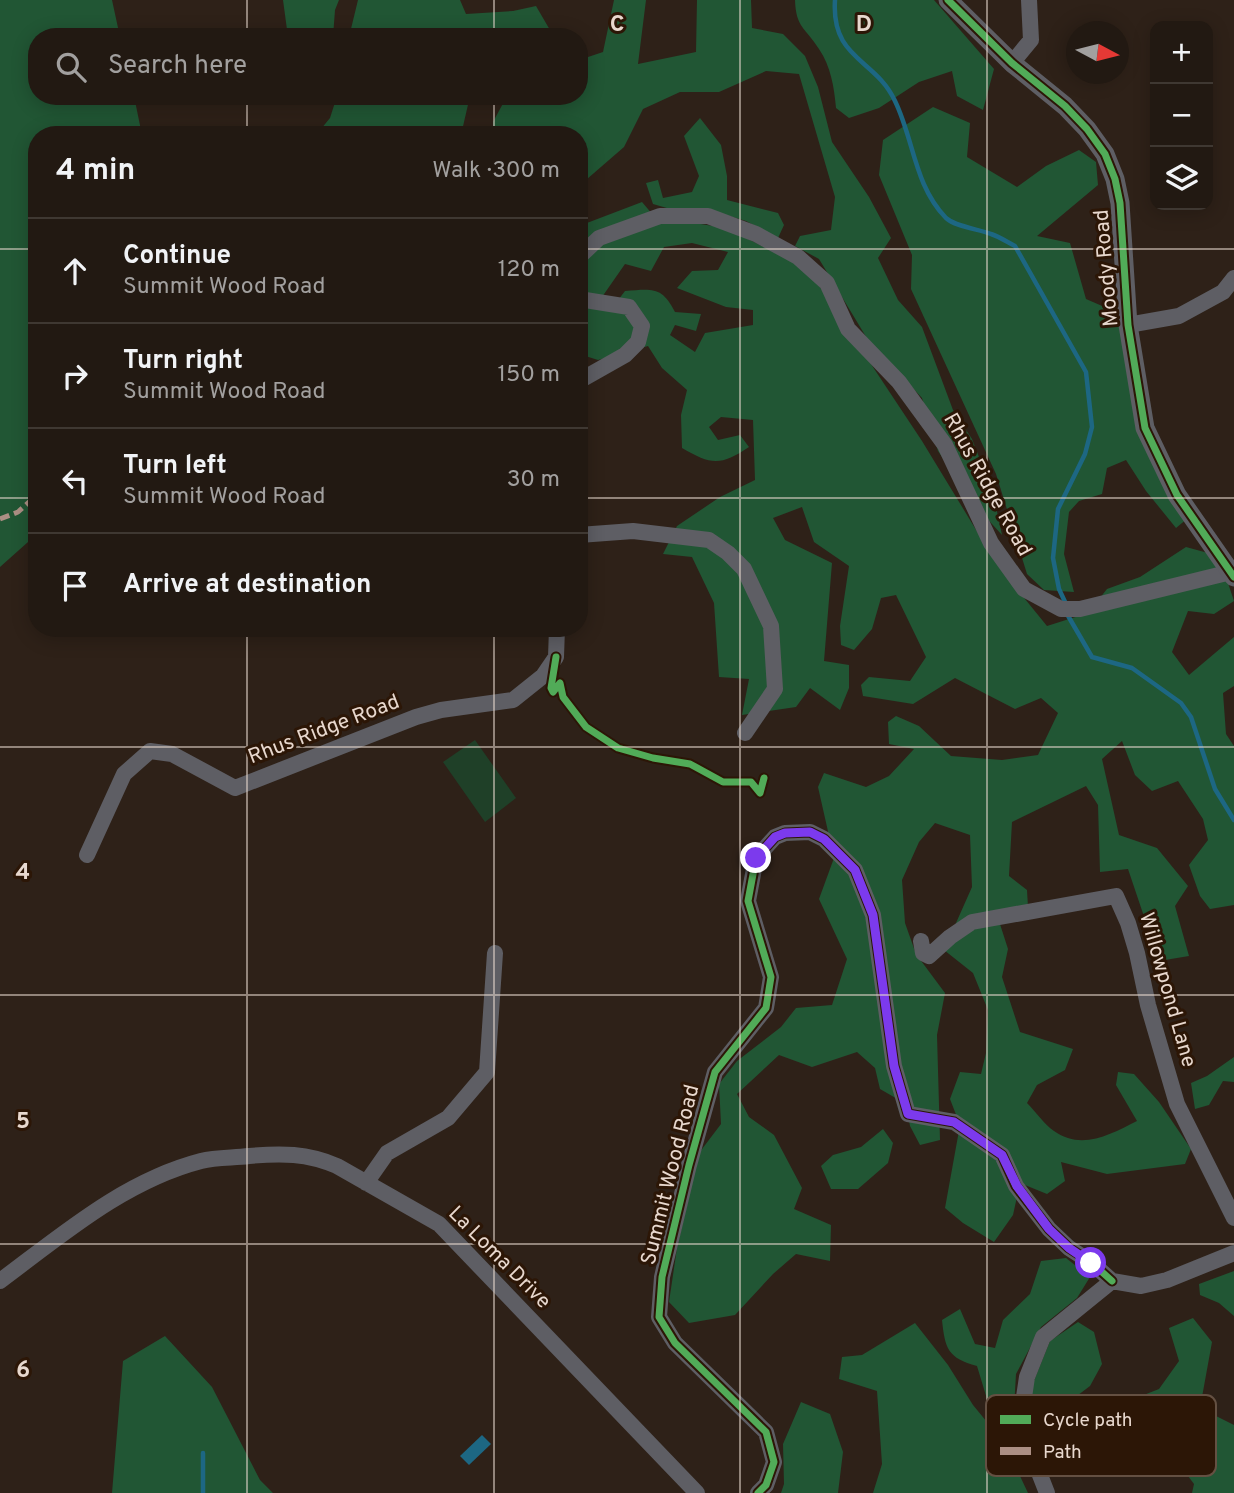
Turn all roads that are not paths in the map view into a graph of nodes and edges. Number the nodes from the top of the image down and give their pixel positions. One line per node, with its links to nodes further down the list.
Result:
1 (948, 0): 3 (street, Moody Road)
2 (1029, 0): 3 (street)
3 (1012, 63): 7 (street, Moody Road)
4 (588, 249): 10 (street, Rhus Ridge Road)
5 (1234, 278): 7 (street)
6 (588, 300): 8 (street)
7 (1128, 325): 10 (street, Moody Road)
8 (588, 376)
9 (588, 534): 12 (street)
10 (1233, 575)
11 (557, 637): 13 (street, Rhus Ridge Road)
12 (745, 733)
13 (87, 855)
14 (921, 941): 17 (street, Willowpond Lane)
15 (495, 953): 16 (street)
16 (366, 1183): 19 (street, La Loma Drive); 23 (street, La Loma Drive)
17 (1234, 1217)
18 (1234, 1253): 20 (street)
19 (0, 1281)
20 (1112, 1282): 21 (street); 24 (street, Summit Wood Road)
21 (1024, 1395)
22 (1040, 1476): 25 (street)
23 (696, 1493)
24 (758, 1493)
25 (1047, 1493)

